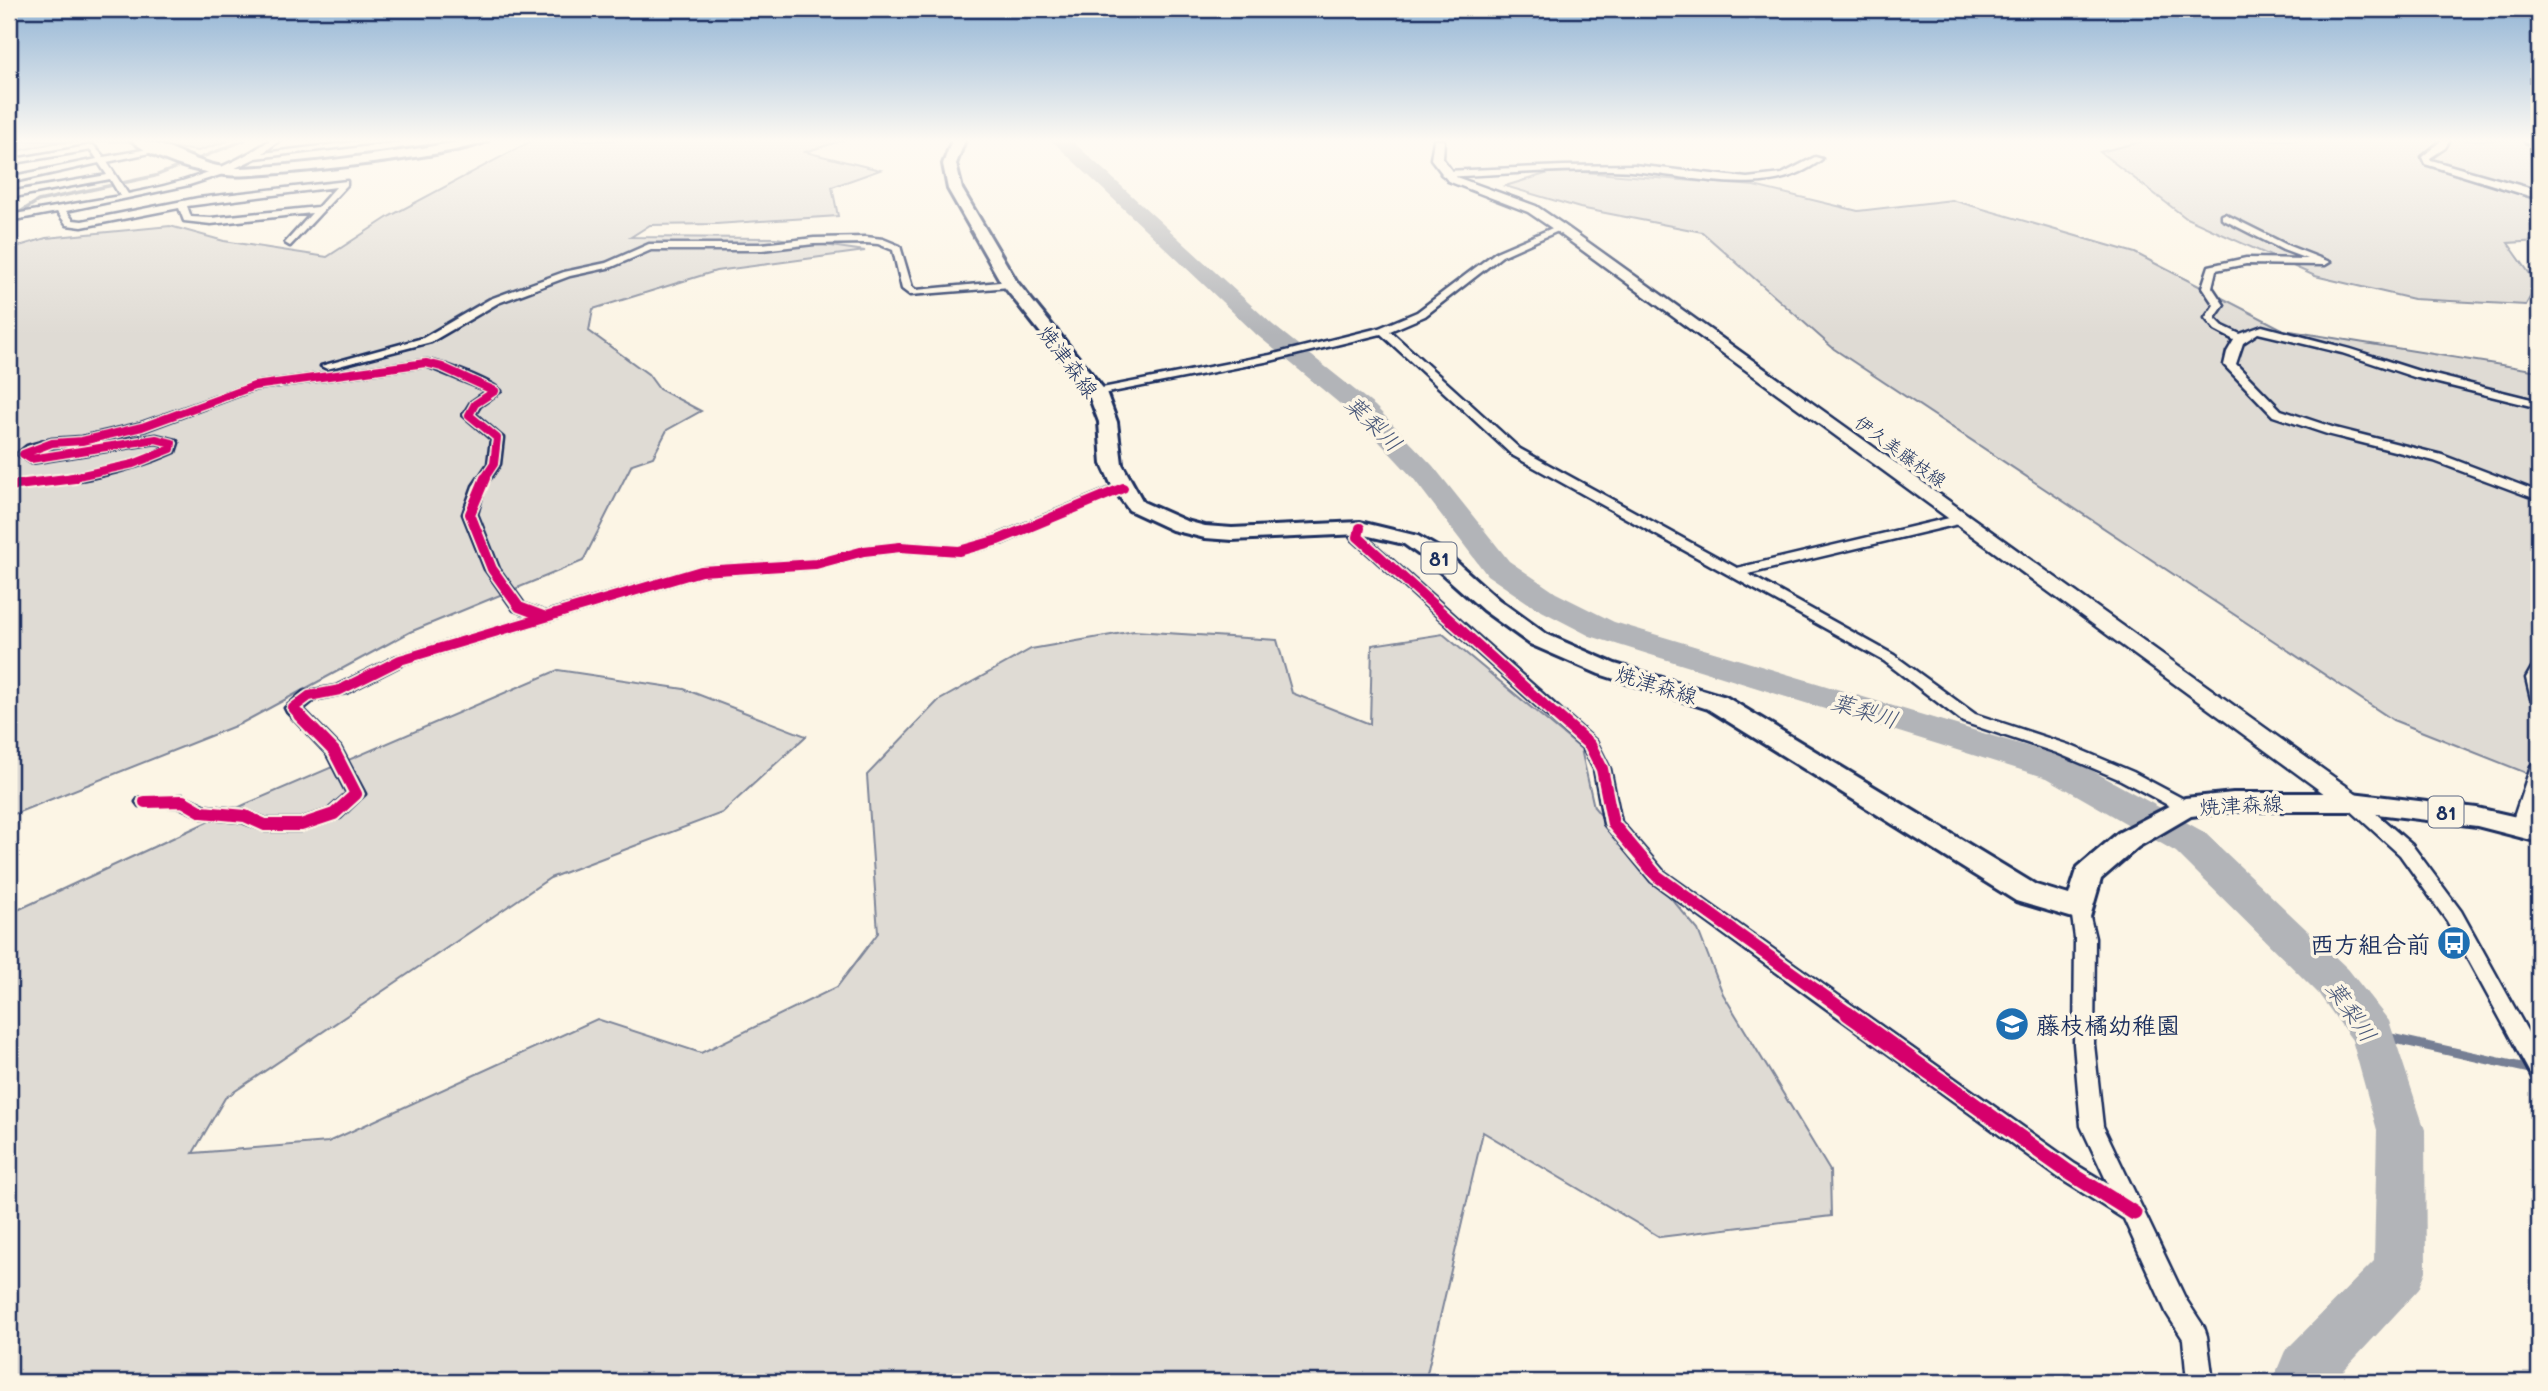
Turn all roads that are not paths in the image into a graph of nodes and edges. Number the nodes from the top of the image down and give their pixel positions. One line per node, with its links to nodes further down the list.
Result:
1 (182, 204): 8 (street)
2 (67, 205): 7 (street)
3 (177, 205): 7 (street)
4 (325, 205): 8 (street)
5 (964, 205): 13 (main road, 焼津森線 / 81)
6 (1521, 205): 11 (main road, 伊久美藤枝線)
7 (59, 208): 9 (street)
8 (321, 209): 12 (street)
9 (14, 217)
10 (2225, 217): 15 (street)
11 (1560, 228): 14 (street); 22 (main road, 伊久美藤枝線)
12 (290, 243)
13 (1010, 284): 16 (street); 17 (main road, 焼津森線 / 81)
14 (1383, 330): 17 (street); 24 (street)
15 (2241, 339): 18 (street); 21 (street)
16 (292, 379): 19 (street); 25 (street)
17 (1097, 392): 20 (main road, 焼津森線 / 81)
18 (2539, 404)
19 (9, 486)
20 (1124, 488): 23 (main road, 焼津森線 / 81); 25 (street)
21 (2539, 496)
22 (1962, 519): 24 (street); 29 (main road, 伊久美藤枝線)
23 (1360, 528): 33 (main road, 焼津森線 / 81); 35 (street)
24 (1735, 573): 31 (street)
25 (544, 616): 30 (street)
26 (2539, 667): 27 (street)
27 (2539, 699)
28 (2539, 766): 32 (street)
29 (2352, 802): 31 (main road, 焼津森線 / 81); 32 (main road, 焼津森線 / 81); 34 (street)
30 (145, 803)
31 (2180, 809): 33 (main road, 焼津森線 / 81)
32 (2529, 829)
33 (2080, 909): 35 (street)
34 (2539, 1071)
35 (2134, 1213): 36 (street)
36 (2200, 1382)

